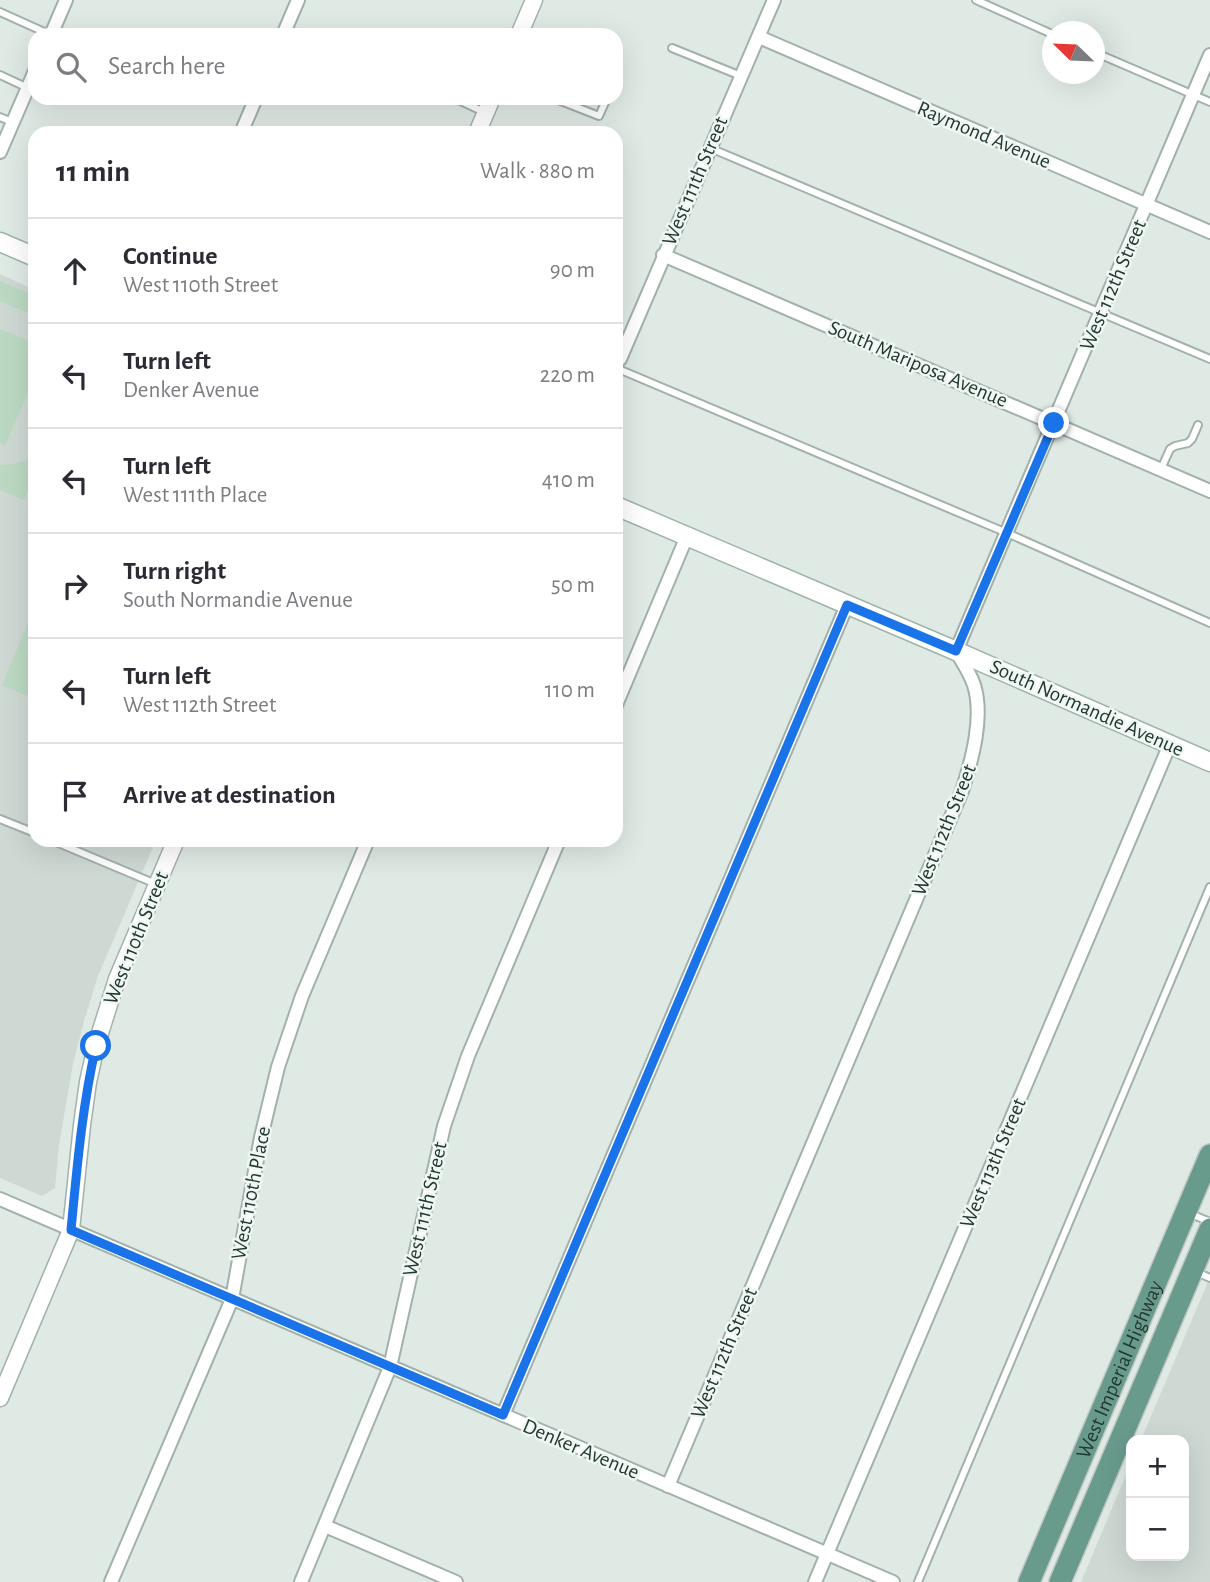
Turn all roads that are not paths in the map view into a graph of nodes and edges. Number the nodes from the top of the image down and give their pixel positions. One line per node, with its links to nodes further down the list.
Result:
1 (66, 0): 8 (street)
2 (298, 0): 9 (street)
3 (534, 0): 10 (street)
4 (774, 0): 12 (street, West 111th Street)
5 (976, 0): 11 (lane)
6 (0, 12): 7 (lane)
7 (35, 28)
8 (54, 28)
9 (286, 28)
10 (522, 28)
11 (1042, 30)
12 (759, 37): 17 (street, West 111th Street); 30 (street, Raymond Avenue)
13 (673, 48): 17 (lane)
14 (1210, 55): 19 (street, West 112th Street)
15 (1105, 57): 19 (lane)
16 (0, 75): 18 (lane)
17 (741, 76): 28 (street, West 111th Street)
18 (28, 88): 25 (street)
19 (1193, 95): 20 (lane); 30 (street, West 112th Street)
20 (1210, 102)
21 (253, 105): 26 (street)
22 (489, 105): 27 (street)
23 (571, 105): 24 (lane)
24 (604, 105)
25 (6, 120): 29 (street)
26 (244, 126)
27 (480, 126)
28 (710, 148): 34 (street, West 111th Street); 35 (lane)
29 (0, 152)
30 (1147, 205): 31 (street, Raymond Avenue); 35 (street, West 112th Street)
31 (1210, 232)
32 (0, 242): 33 (main road)
33 (28, 254)
34 (663, 255): 36 (street, West 111th Street); 39 (street, South Mariposa Avenue)
35 (1101, 313): 37 (lane); 39 (street, West 112th Street)
36 (623, 352)
37 (1210, 359)
38 (623, 371): 44 (lane)
39 (1054, 423): 41 (street, South Mariposa Avenue); 44 (street, West 112th Street)
40 (1198, 425): 41 (lane)
41 (1161, 469): 42 (street, South Mariposa Avenue)
42 (1210, 491)
43 (623, 509): 45 (main road, South Normandie Avenue)
44 (1007, 533): 47 (lane); 48 (street, West 112th Street)
45 (687, 536): 46 (main road, South Normandie Avenue); 49 (street)
46 (847, 605): 48 (main road, South Normandie Avenue); 70 (street)
47 (1210, 623)
48 (956, 651): 50 (main road, South Normandie Avenue); 71 (street, West 112th Street)
49 (623, 688)
50 (1170, 744): 51 (main road, South Normandie Avenue); 73 (street, West 113th Street)
51 (1210, 762)
52 (0, 819): 53 (lane)
53 (28, 830)
54 (67, 847): 58 (lane)
55 (173, 847): 58 (street, West 110th Street)
56 (365, 847): 67 (street, West 110th Place)
57 (556, 847): 68 (street, West 111th Street)
58 (157, 885): 65 (street, West 110th Street)
59 (1210, 887): 79 (lane)
60 (1210, 1155): 62 (main road, West Imperial Highway)
61 (0, 1199): 65 (street, Denker Avenue)
62 (1186, 1212): 63 (lane); 80 (main road, West Imperial Highway)
63 (1210, 1222)
64 (1210, 1229): 66 (main road, West Imperial Highway)
65 (71, 1230): 67 (street, Denker Avenue); 69 (street, West 110th Street)
66 (1201, 1274): 81 (main road, West Imperial Highway)
67 (232, 1298): 68 (street, Denker Avenue); 74 (street, West 110th Place)
68 (390, 1367): 70 (street, Denker Avenue); 72 (street, West 111th Street)
69 (0, 1398)
70 (503, 1415): 71 (street, Denker Avenue)
71 (668, 1486): 73 (street, Denker Avenue)
72 (325, 1526): 75 (street, West 111th Street); 76 (street)
73 (827, 1554): 77 (street, West 113th Street); 78 (street, Denker Avenue)
74 (111, 1582)
75 (301, 1582)
76 (456, 1582)
77 (815, 1582)
78 (892, 1582)
79 (918, 1582)
80 (1029, 1582)
81 (1060, 1582)

